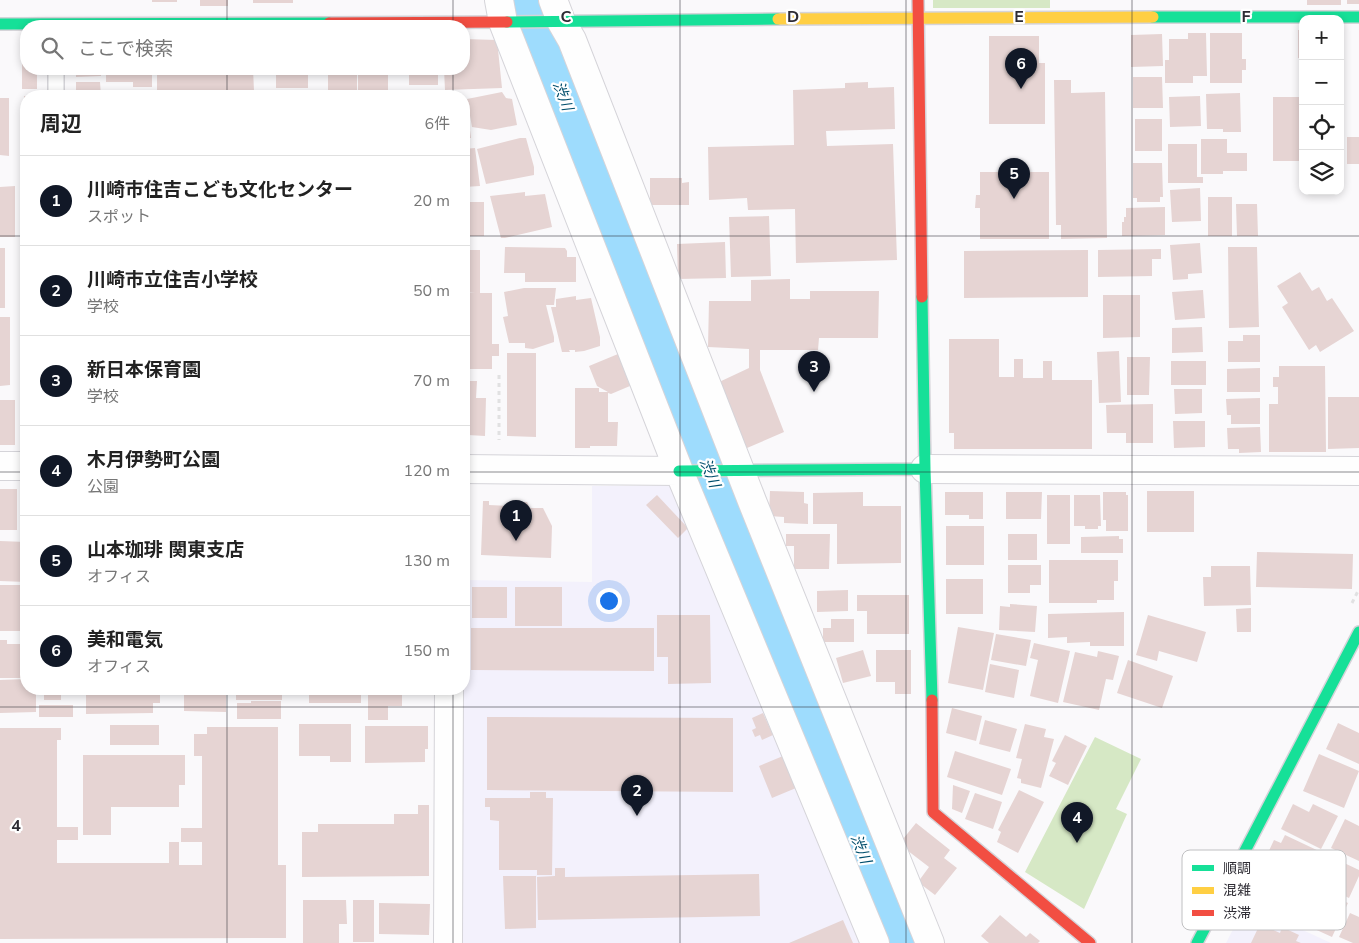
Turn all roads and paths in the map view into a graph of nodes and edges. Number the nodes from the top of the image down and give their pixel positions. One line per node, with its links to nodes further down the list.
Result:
1 (918, 0): 4 (street)
2 (557, 10): 3 (street); 4 (street); 17 (street)
3 (501, 11): 6 (street); 18 (street)
4 (918, 17): 5 (street); 16 (street)
5 (1359, 17)
6 (215, 20)
7 (0, 24): 8 (street)
8 (20, 24)
9 (56, 75): 10 (lane)
10 (56, 90)
11 (498, 375): 15 (path)
12 (0, 466): 13 (street)
13 (20, 466)
14 (470, 469): 15 (street)
15 (498, 469): 18 (street)
16 (925, 469): 17 (street); 19 (street); 27 (street)
17 (741, 470): 18 (street); 26 (street)
18 (679, 471): 25 (street)
19 (1359, 471)
20 (1359, 632): 22 (street)
21 (449, 695): 24 (street)
22 (1245, 850)
23 (1203, 930): 28 (street)
24 (448, 943)
25 (874, 943)
26 (930, 943)
27 (1090, 943)
28 (1196, 943)

